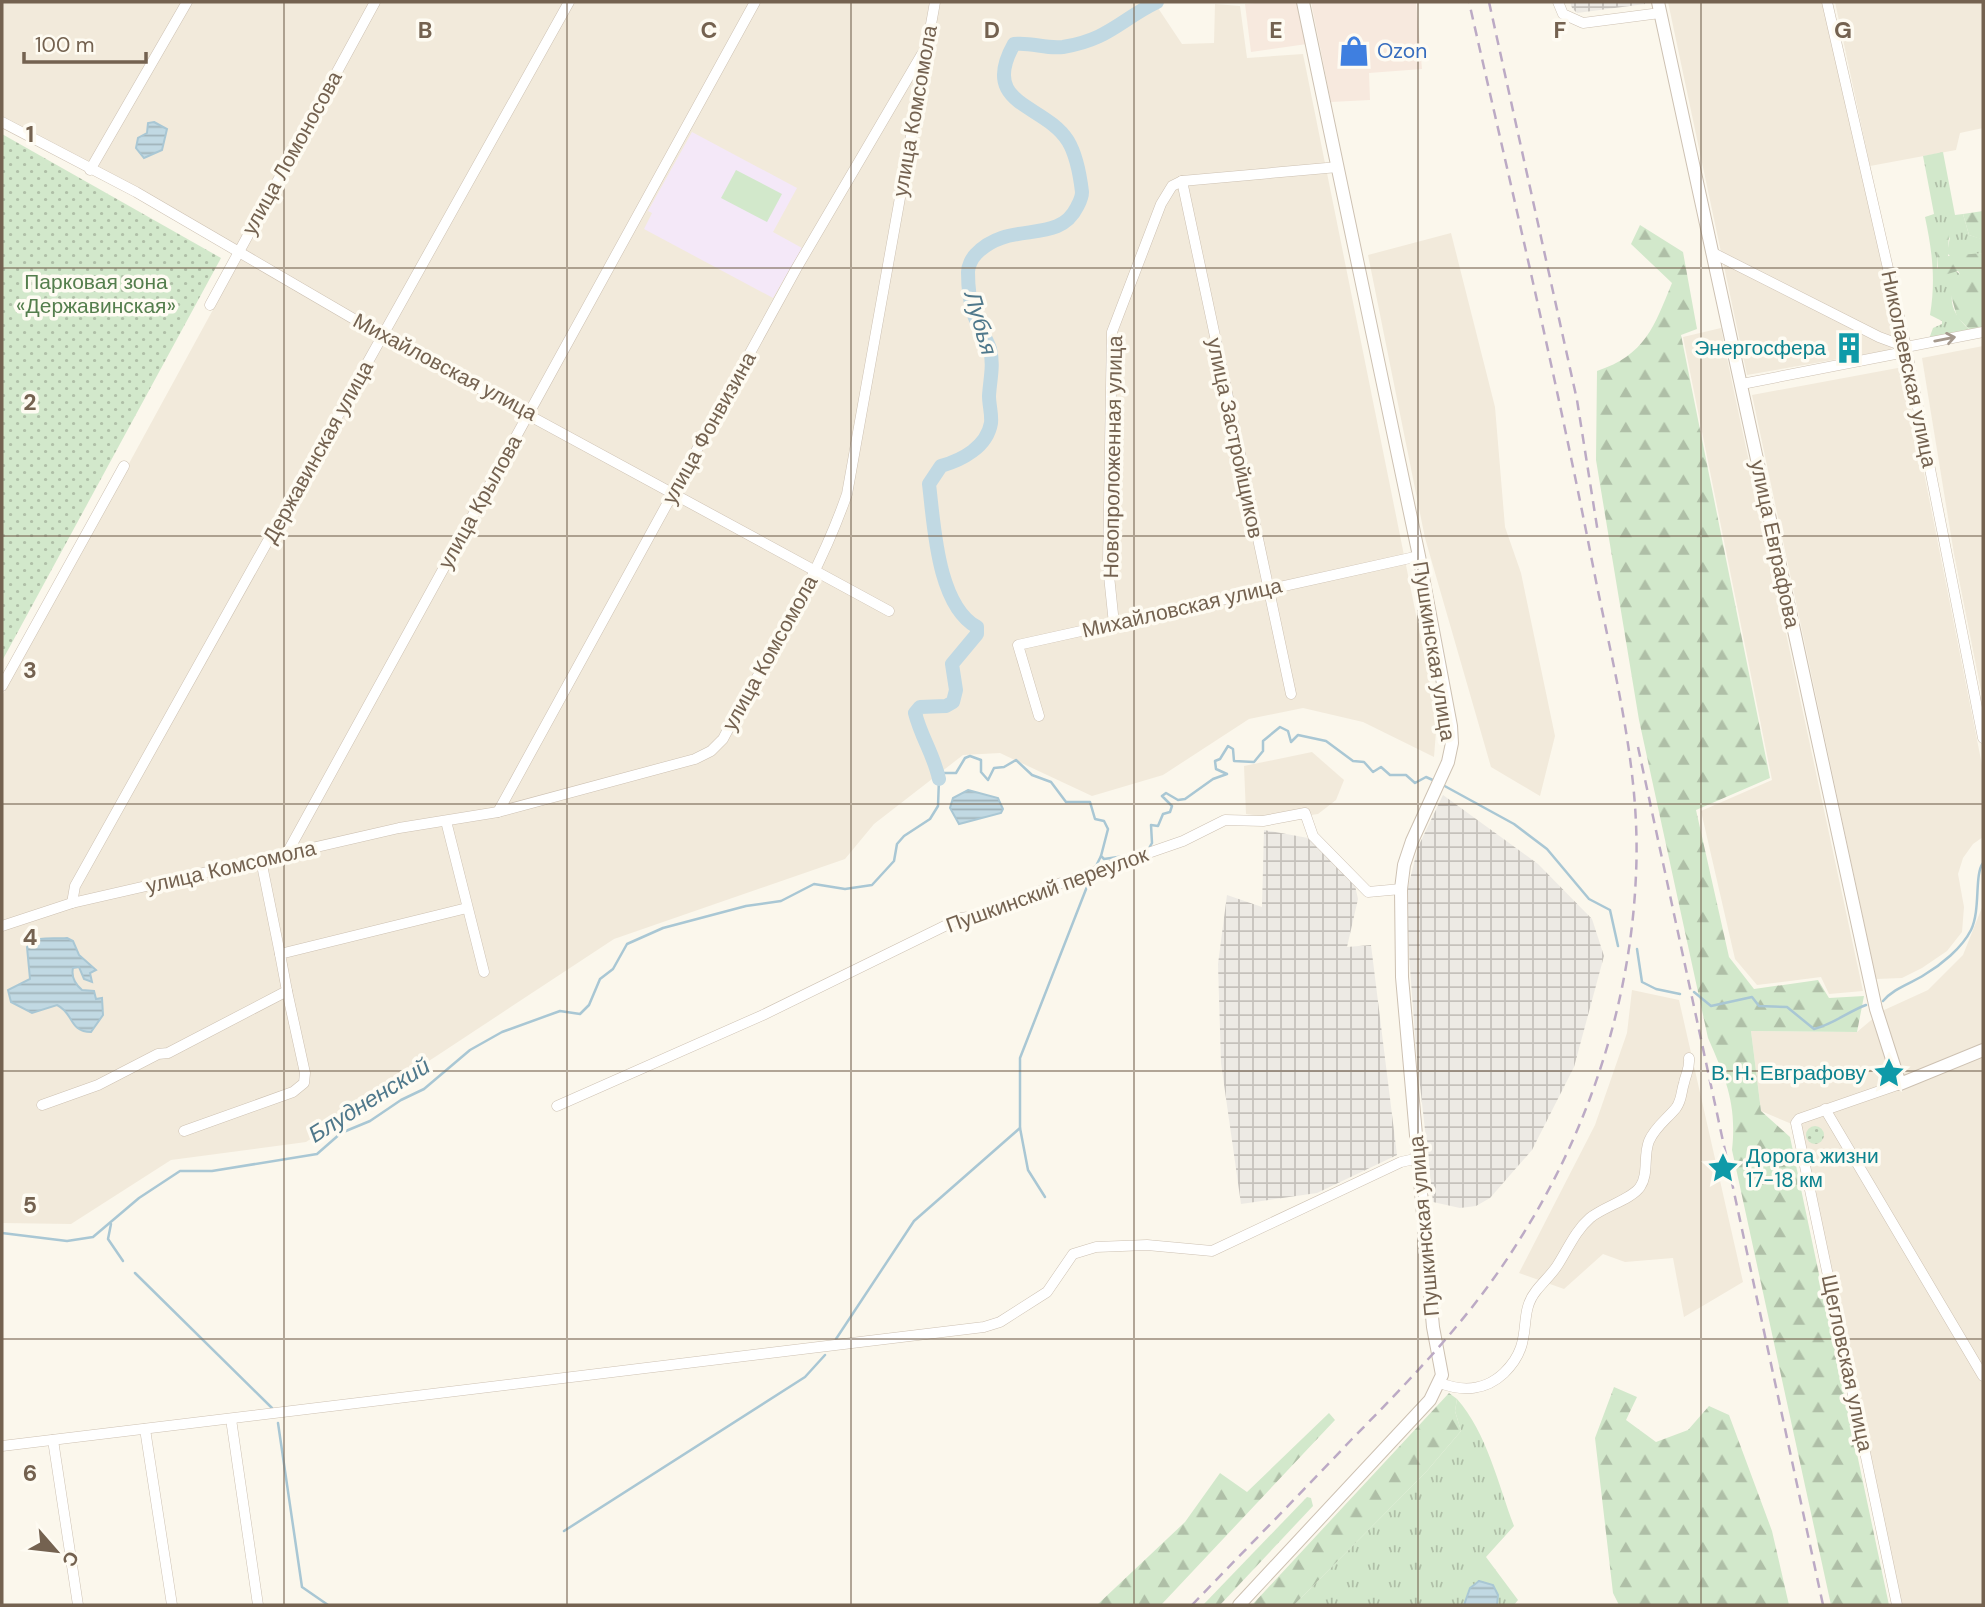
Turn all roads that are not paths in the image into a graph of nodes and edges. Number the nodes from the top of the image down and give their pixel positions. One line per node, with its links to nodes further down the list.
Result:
1 (187, 2): 13 (street)
2 (375, 2): 15 (street, улица Ломоносова)
3 (569, 2): 19 (street, Державинская улица)
4 (755, 2): 22 (street, улица Крылова)
5 (935, 2): 10 (street, улица Комсомола)
6 (1303, 2): 12 (street, Пушкинская улица)
7 (1558, 2): 9 (street)
8 (1828, 2): 20 (street, Николаевская улица)
9 (1659, 8): 16 (street, улица Евграфова)
10 (926, 47): 24 (street, улица Фонвизина); 26 (street, улица Комсомола)
11 (2, 122): 13 (street, Михайловская улица)
12 (1338, 167): 14 (street); 25 (street, Пушкинская улица)
13 (90, 170): 15 (street, Михайловская улица)
14 (1182, 181): 27 (street, улица Застройщиков); 29 (street, Новопроложенная улица)
15 (237, 253): 17 (street, улица Ломоносова); 19 (street, Михайловская улица)
16 (1713, 253): 20 (street); 21 (street, улица Евграфова)
17 (210, 305)
18 (1983, 332): 20 (street, one-way to 18)
19 (383, 335): 22 (street, Михайловская улица); 39 (street, Державинская улица)
20 (1906, 346): 21 (street); 33 (street, Николаевская улица)
21 (1742, 384): 47 (street, улица Евграфова)
22 (529, 412): 24 (street, Михайловская улица); 36 (street, улица Крылова)
23 (124, 466): 30 (street)
24 (674, 492): 26 (street, Михайловская улица); 34 (street, улица Фонвизина)
25 (1419, 556): 27 (street, Михайловская улица); 38 (street, Пушкинская улица)
26 (816, 569): 28 (street, Михайловская улица); 34 (street, улица Комсомола)
27 (1267, 589): 29 (street, Михайловская улица); 31 (street, улица Застройщиков)
28 (889, 611)
29 (1114, 624): 32 (street, Михайловская улица)
30 (2, 686)
31 (1291, 694)
32 (1039, 716)
33 (1983, 738)
34 (498, 812): 35 (street, улица Комсомола)
35 (446, 821): 36 (street, улица Комсомола); 40 (street)
36 (286, 855): 37 (street, улица Комсомола)
37 (261, 860): 39 (street, улица Комсомола); 42 (street)
38 (1401, 889): 49 (street, Пушкинский переулок); 52 (street, Пушкинская улица)
39 (72, 903): 41 (street, улица Комсомола)
40 (467, 908): 42 (street); 43 (street)
41 (2, 926)
42 (280, 954): 44 (street)
43 (484, 972)
44 (287, 991): 48 (street); 51 (street)
45 (1983, 1050): 47 (street)
46 (1689, 1058): 54 (street)
47 (1900, 1084): 50 (street)
48 (42, 1105)
49 (557, 1106)
50 (1825, 1109): 53 (street); 63 (street, Щегловская улица)
51 (184, 1131)
52 (1419, 1158): 54 (street, Пушкинская улица); 55 (street)
53 (1983, 1376)
54 (1440, 1383): 62 (street)
55 (230, 1419): 56 (street); 61 (street)
56 (145, 1429): 57 (street); 60 (street)
57 (53, 1440): 58 (street); 59 (street)
58 (2, 1446)
59 (78, 1605)
60 (172, 1605)
61 (258, 1605)
62 (1239, 1605)
63 (1897, 1605)

